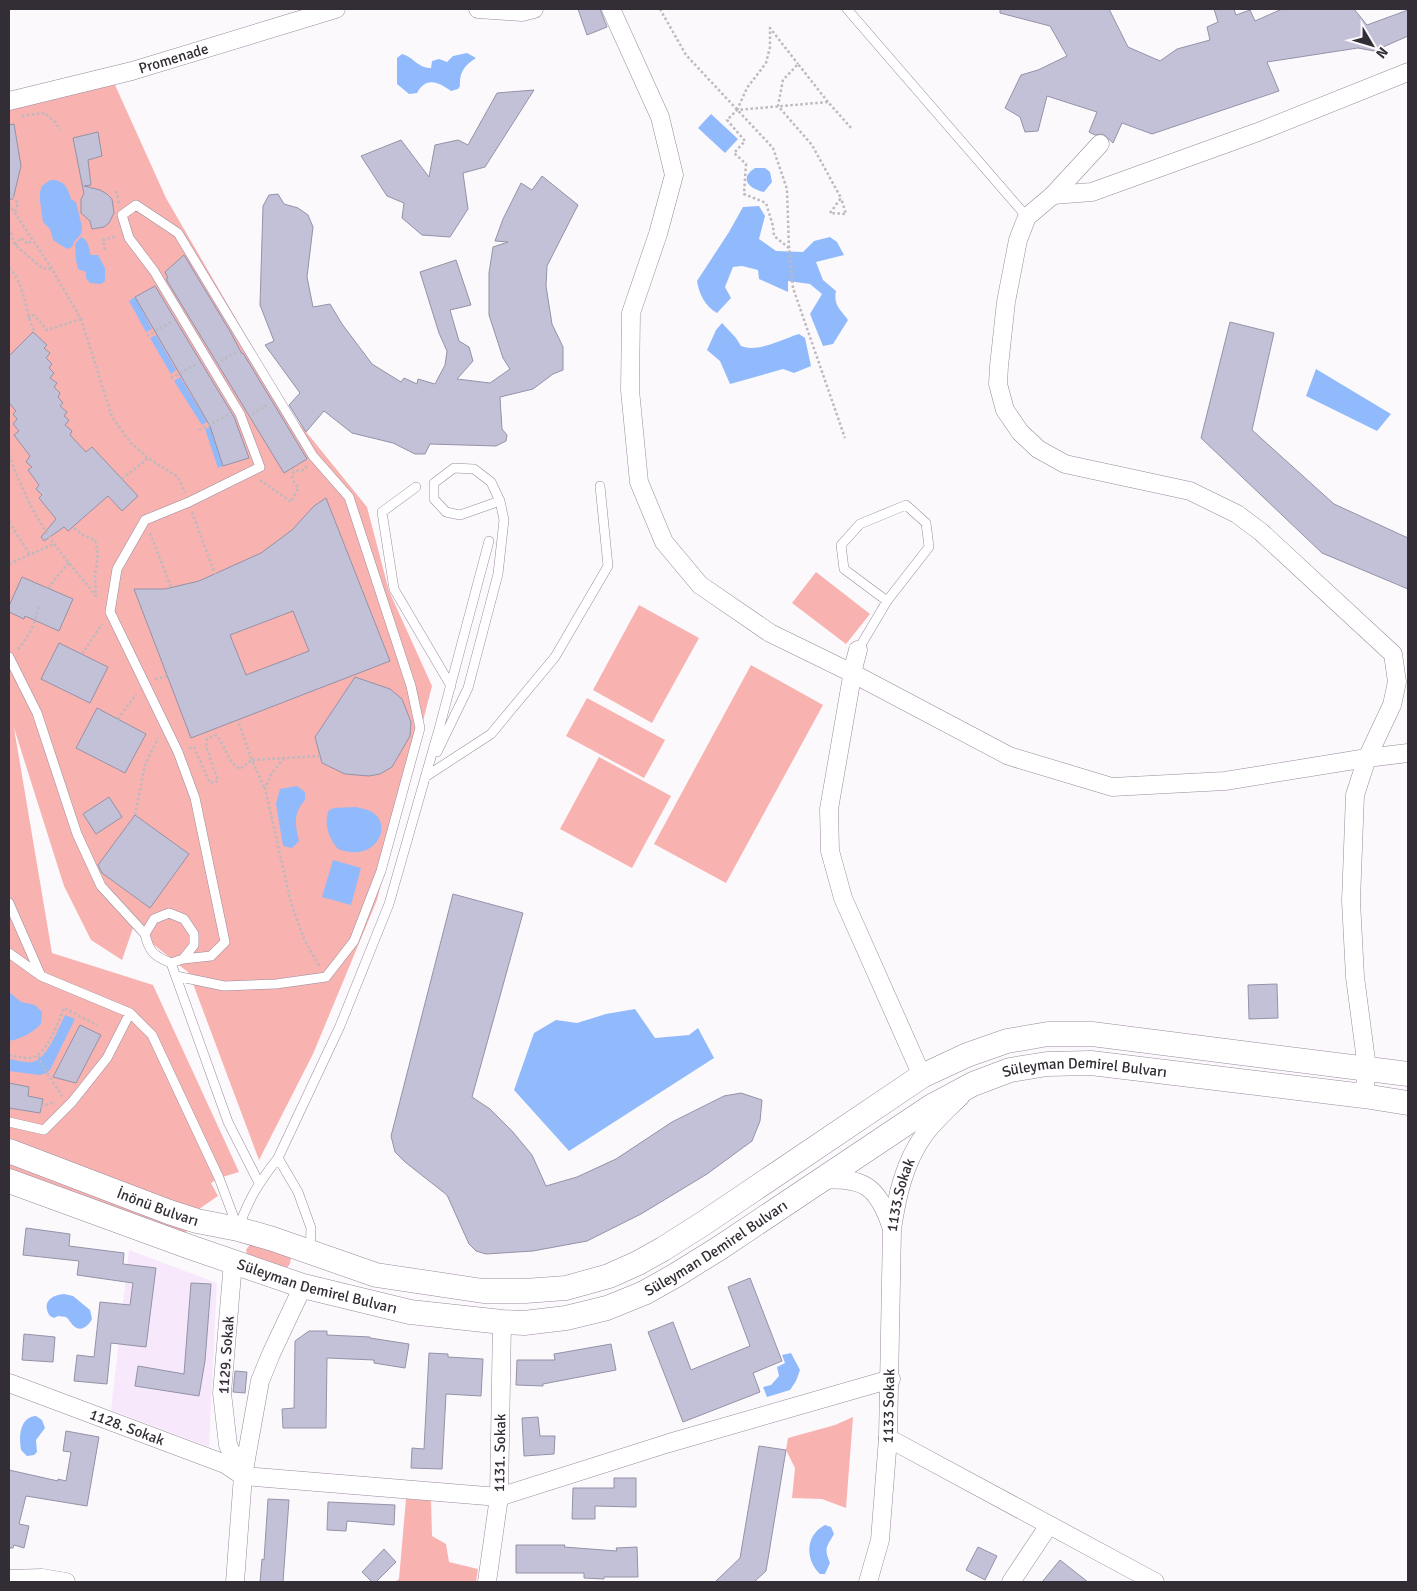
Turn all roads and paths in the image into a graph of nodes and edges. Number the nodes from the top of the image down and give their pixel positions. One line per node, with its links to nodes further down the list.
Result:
1 (336, 9): 11 (street, Promenade)
2 (478, 9): 3 (street)
3 (534, 9)
4 (611, 9): 72 (street)
5 (660, 9): 12 (path)
6 (847, 9): 21 (lane)
7 (798, 64): 9 (path); 10 (path); 12 (path)
8 (1408, 72): 17 (street)
9 (828, 102): 10 (path); 13 (path)
10 (778, 106): 12 (path); 18 (path)
11 (13, 109): 14 (path)
12 (737, 110): 26 (path); 26 (path)
13 (852, 129)
14 (60, 130)
15 (1100, 144): 17 (street)
16 (9, 193): 20 (path)
17 (1053, 195): 21 (street)
18 (842, 198): 18 (path)
19 (9, 204): 20 (path)
20 (15, 213): 24 (path)
21 (1027, 217): 70 (street)
22 (9, 228): 25 (path)
23 (130, 238): 27 (path); 30 (lane); 35 (lane)
24 (32, 240): 25 (path); 29 (path)
25 (16, 245): 29 (path)
26 (789, 248): 43 (path)
27 (105, 250)
28 (9, 268): 31 (path)
29 (52, 268): 32 (path)
30 (181, 316): 34 (path); 36 (lane)
31 (28, 318): 32 (path); 33 (path)
32 (82, 319): 46 (path)
33 (34, 331)
34 (147, 336)
35 (246, 346): 37 (path); 39 (lane)
36 (206, 358): 37 (lane); 38 (path)
37 (211, 366): 40 (lane)
38 (171, 378)
39 (278, 399): 41 (path); 45 (lane)
40 (238, 410): 41 (lane); 42 (path)
41 (243, 420): 47 (lane)
42 (199, 430)
43 (845, 438)
44 (9, 455): 57 (path)
45 (313, 456): 47 (path); 94 (lane)
46 (148, 458): 48 (path); 52 (path)
47 (249, 472): 52 (lane)
48 (122, 479)
49 (600, 486): 84 (lane)
50 (416, 488): 74 (lane)
51 (500, 501): 51 (lane); 84 (lane)
52 (189, 502): 53 (lane); 61 (path)
53 (145, 520): 62 (path); 66 (lane)
54 (9, 522): 58 (path)
55 (73, 527): 59 (path)
56 (489, 540): 74 (lane)
57 (54, 544): 58 (path); 59 (path)
58 (30, 555): 60 (path)
59 (69, 562): 63 (path)
60 (9, 564)
61 (215, 574)
62 (171, 587)
63 (48, 588)
64 (887, 601): 64 (lane); 67 (lane)
65 (39, 606): 68 (path)
66 (110, 612): 69 (path); 73 (lane)
67 (858, 650): 72 (street)
68 (12, 654): 88 (lane)
69 (82, 654)
70 (1393, 654): 71 (street); 82 (street)
71 (1408, 668)
72 (852, 673): 82 (street); 101 (street)
73 (145, 681): 75 (path); 77 (lane)
74 (451, 686): 84 (lane)
75 (118, 719)
76 (238, 721): 83 (path)
77 (165, 723): 78 (lane); 86 (path)
78 (178, 752): 83 (path); 90 (lane)
79 (1408, 753): 82 (street)
80 (320, 756): 81 (path)
81 (284, 758): 83 (path); 85 (path)
82 (1367, 758): 99 (street)
83 (252, 760): 85 (path)
84 (425, 777): 108 (lane)
85 (265, 788): 94 (path)
86 (135, 815)
87 (9, 903): 92 (lane)
88 (145, 934): 90 (lane); 91 (lane)
89 (9, 953): 92 (lane)
90 (183, 959): 91 (lane)
91 (171, 963): 93 (lane)
92 (42, 976): 95 (lane)
93 (176, 976): 94 (lane); 111 (lane)
94 (326, 976)
95 (130, 1013): 106 (lane); 112 (lane)
96 (97, 1025): 98 (path)
97 (9, 1055): 98 (path)
98 (39, 1058): 105 (path)
99 (1367, 1068): 100 (main road, Süleyman Demirel Bulvarı); 101 (main road, Süleyman Demirel Bulvarı); 103 (street)
100 (1408, 1074)
101 (922, 1076): 114 (main road, Süleyman Demirel Bulvarı)
102 (973, 1084): 103 (main road, Süleyman Demirel Bulvarı); 109 (main road, Süleyman Demirel Bulvarı); 113 (street, 1133.Sokak)
103 (1364, 1096): 104 (main road, Süleyman Demirel Bulvarı)
104 (1408, 1103)
105 (41, 1107)
106 (9, 1122)
107 (9, 1151): 112 (main road, İnönü Bulvarı)
108 (278, 1158): 111 (lane); 114 (lane)
109 (819, 1180): 113 (street, 1133.Sokak); 117 (main road, Süleyman Demirel Bulvarı)
110 (9, 1181): 115 (main road, Süleyman Demirel Bulvarı)
111 (259, 1183): 112 (lane)
112 (238, 1229): 114 (main road, İnönü Bulvarı); 115 (main road)
113 (892, 1229): 118 (street, 1133 Sokak)
114 (310, 1252): 116 (main road)
115 (233, 1262): 116 (main road, Süleyman Demirel Bulvarı); 121 (street, 1129. Sokak)
116 (303, 1286): 117 (main road, Süleyman Demirel Bulvarı); 121 (street)
117 (502, 1322): 122 (street, 1131. Sokak)
118 (891, 1379): 120 (street, 1133 Sokak); 122 (street)
119 (9, 1383): 121 (street, 1128. Sokak)
120 (888, 1438): 123 (street); 128 (street, 1133 Sokak)
121 (243, 1476): 122 (street); 126 (street)
122 (499, 1497): 127 (street, 1131. Sokak)
123 (1049, 1525): 129 (street); 130 (street)
124 (9, 1579): 125 (street)
125 (66, 1582)
126 (235, 1582)
127 (487, 1582)
128 (868, 1582)
129 (1011, 1582)
130 (1155, 1582)

